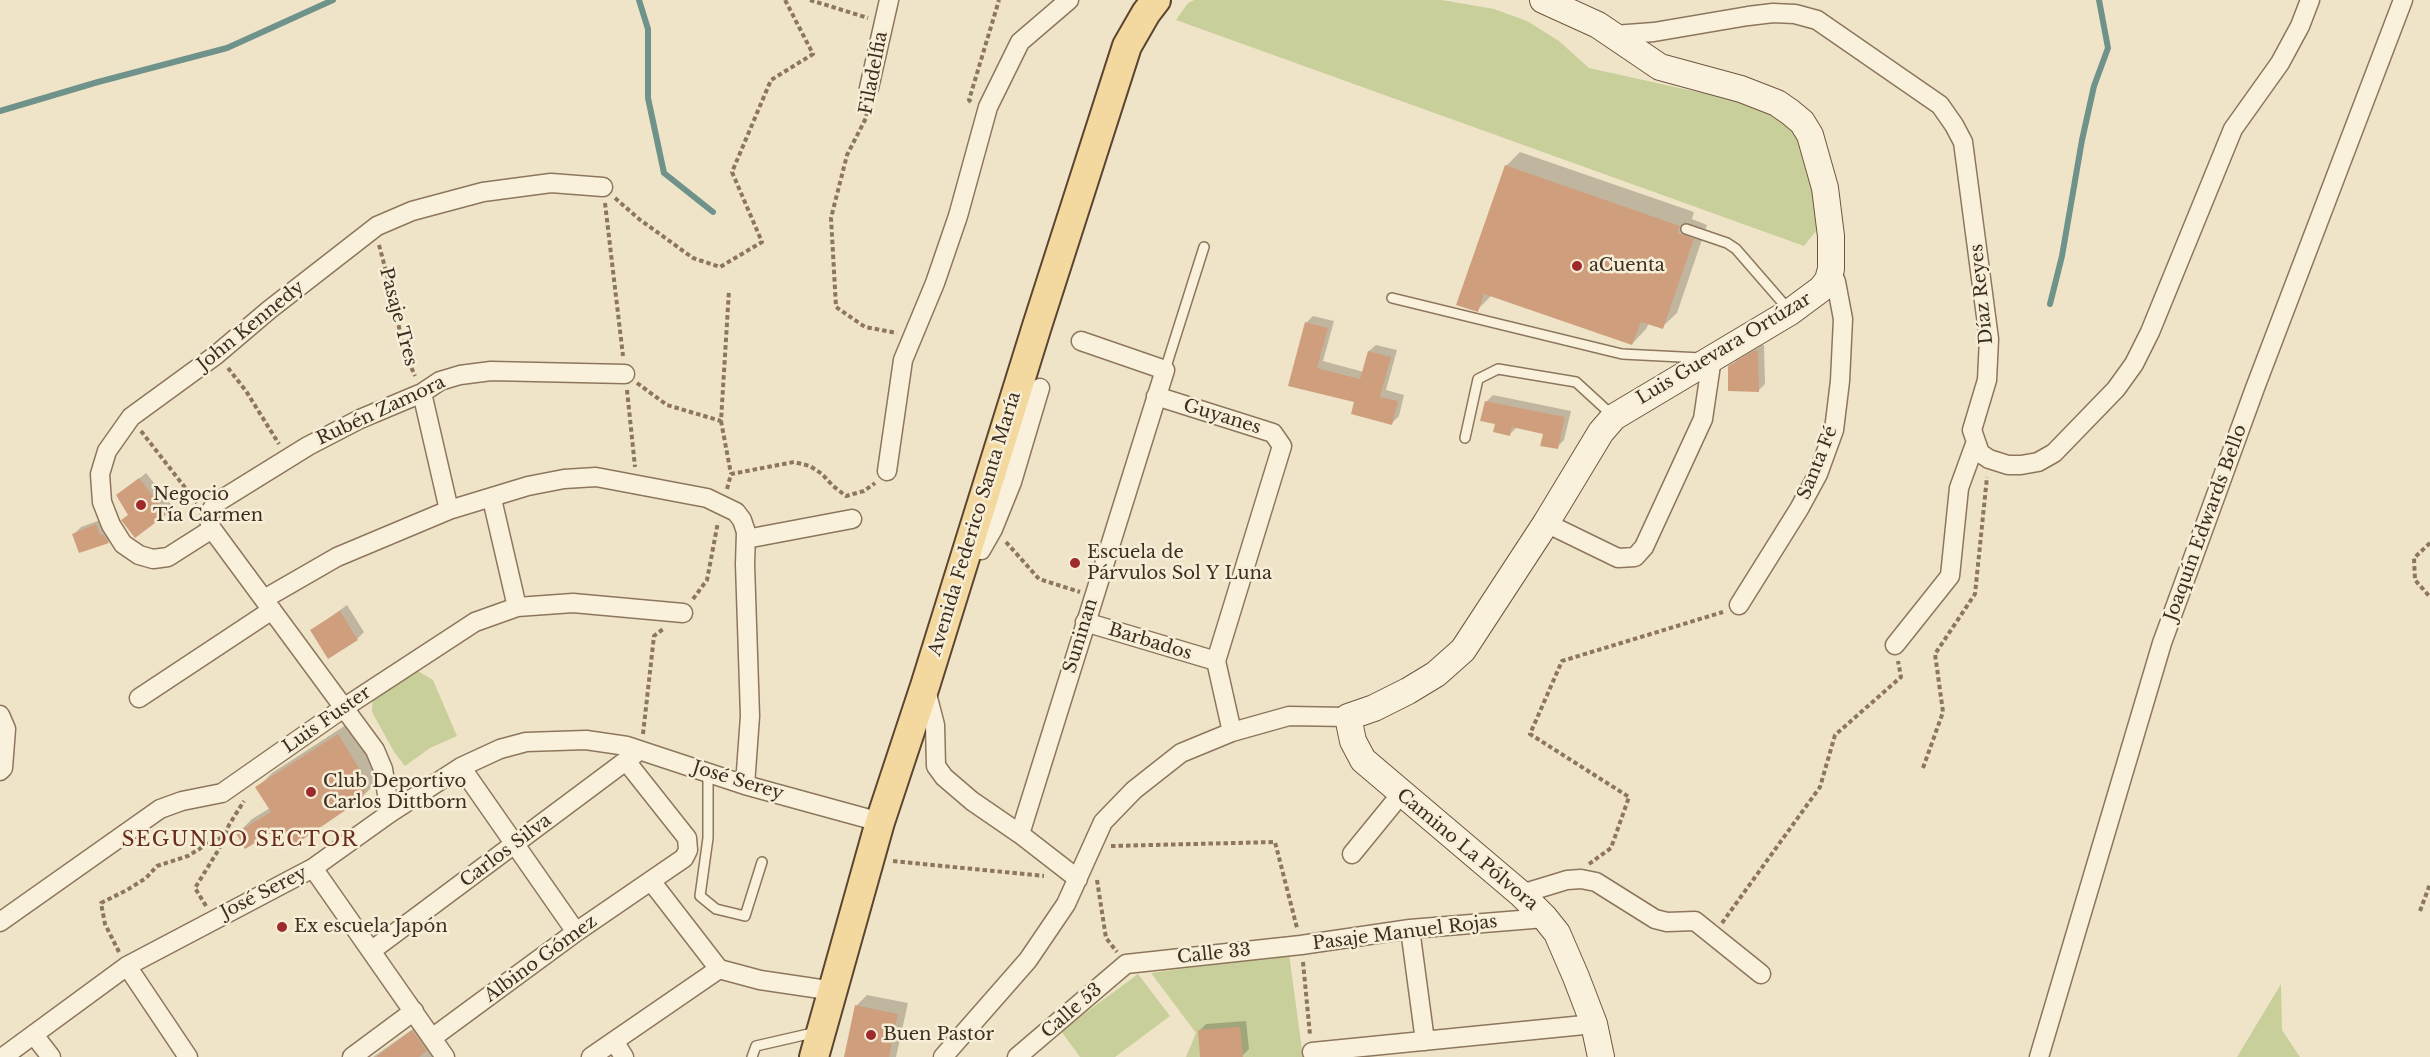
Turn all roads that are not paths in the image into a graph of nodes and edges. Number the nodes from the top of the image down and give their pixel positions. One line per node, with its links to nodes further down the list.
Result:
1 (889, 0): 9 (street, Filadelfia)
2 (1069, 0): 26 (street)
3 (1156, 0): 33 (main road, Avenida Federico Santa María)
4 (1543, 0): 8 (street)
5 (1581, 0): 8 (street)
6 (2310, 0): 25 (street)
7 (2403, 0): 94 (street, Joaquín Edwards Bello)
8 (1606, 30): 13 (street); 25 (street, Díaz Reyes)
9 (869, 88)
10 (603, 187): 30 (street, John Kennedy)
11 (1686, 229): 15 (lane)
12 (1204, 247): 18 (lane)
13 (1831, 269): 15 (street, Luis Guevara Ortúzar); 35 (street, Santa Fé)
14 (1392, 298): 17 (lane)
15 (1790, 312): 17 (street, Luis Guevara Ortúzar)
16 (1081, 341): 18 (street)
17 (1712, 358): 23 (street, Luis Guevara Ortúzar); 31 (street)
18 (1165, 370): 22 (street, Suninan)
19 (625, 374): 21 (street, Rubén Zamora)
20 (1040, 388): 33 (street)
21 (422, 393): 28 (street); 30 (street, Rubén Zamora)
22 (1156, 396): 38 (street, Suninan); 40 (street, Guyanes)
23 (1614, 417): 24 (lane); 31 (street, Luis Guevara Ortúzar)
24 (1465, 438)
25 (1975, 444): 39 (street, Díaz Reyes)
26 (887, 471)
27 (492, 499): 28 (street); 32 (street); 36 (street)
28 (449, 510): 34 (street)
29 (852, 519): 32 (street)
30 (211, 520): 34 (street)
31 (1546, 523): 45 (street, Luis Guevara Ortúzar)
32 (746, 539): 52 (street)
33 (968, 549): 41 (main road, Avenida Federico Santa María)
34 (268, 605): 42 (street); 43 (street)
35 (1739, 605)
36 (517, 607): 37 (street, Luis Fuster); 43 (street, Luis Fuster)
37 (683, 613)
38 (1085, 622): 40 (street, Barbados); 56 (street, Suninan)
39 (1896, 645)
40 (1216, 661): 46 (street)
41 (925, 687): 55 (main road, Avenida Federico Santa María); 56 (street)
42 (138, 698)
43 (345, 706): 54 (street); 65 (street, Luis Fuster)
44 (0, 715): 50 (street)
45 (1348, 717): 46 (street); 53 (street, Camino La Pólvora)
46 (1232, 732): 61 (street)
47 (641, 750): 48 (street, Carlos Silva); 49 (street, José Serey); 51 (street, José Serey)
48 (626, 761): 57 (street, Carlos Silva); 62 (street, Albino Gómez)
49 (461, 767): 54 (street, José Serey); 57 (street)
50 (2, 769)
51 (708, 772): 52 (street, José Serey); 59 (lane)
52 (745, 785): 55 (street, José Serey)
53 (1401, 794): 58 (street); 63 (street, Camino La Pólvora)
54 (390, 813): 60 (street, José Serey)
55 (880, 822): 74 (main road, Avenida Federico Santa María)
56 (1020, 834): 61 (street)
57 (516, 844): 67 (street); 69 (street, Carlos Silva)
58 (1352, 854)
59 (762, 862)
60 (314, 868): 69 (street); 71 (street, José Serey)
61 (1078, 879): 91 (street)
62 (651, 881): 67 (street, Albino Gómez); 72 (street)
63 (1521, 894): 64 (street, Camino La Pólvora); 73 (street)
64 (1545, 918): 66 (street, Pasaje Manuel Rojas); 76 (street, Camino La Pólvora)
65 (0, 922)
66 (1410, 929): 68 (street, Pasaje Manuel Rojas); 80 (street)
67 (576, 932): 78 (street, Albino Gómez)
68 (1301, 945): 70 (street, Calle 33)
69 (370, 951): 75 (street)
70 (1126, 964): 92 (street, Calle 53)
71 (126, 966): 77 (street, José Serey); 85 (street)
72 (719, 969): 74 (street); 79 (street)
73 (1761, 974)
74 (834, 991): 81 (main road, Avenida Federico Santa María)
75 (414, 1011): 78 (street); 86 (street)
76 (1594, 1024): 80 (street); 93 (street, Camino La Pólvora)
77 (34, 1035): 83 (street, José Serey); 84 (street)
78 (432, 1038): 87 (street)
79 (614, 1041): 88 (street); 89 (street)
80 (1425, 1041): 82 (street)
81 (818, 1044): 90 (lane)
82 (1312, 1052)
83 (3, 1057)
84 (51, 1057)
85 (188, 1057)
86 (352, 1057)
87 (445, 1057)
88 (591, 1057)
89 (624, 1057)
90 (752, 1057)
91 (943, 1057)
92 (1017, 1057)
93 (1601, 1057)
94 (2039, 1057)

